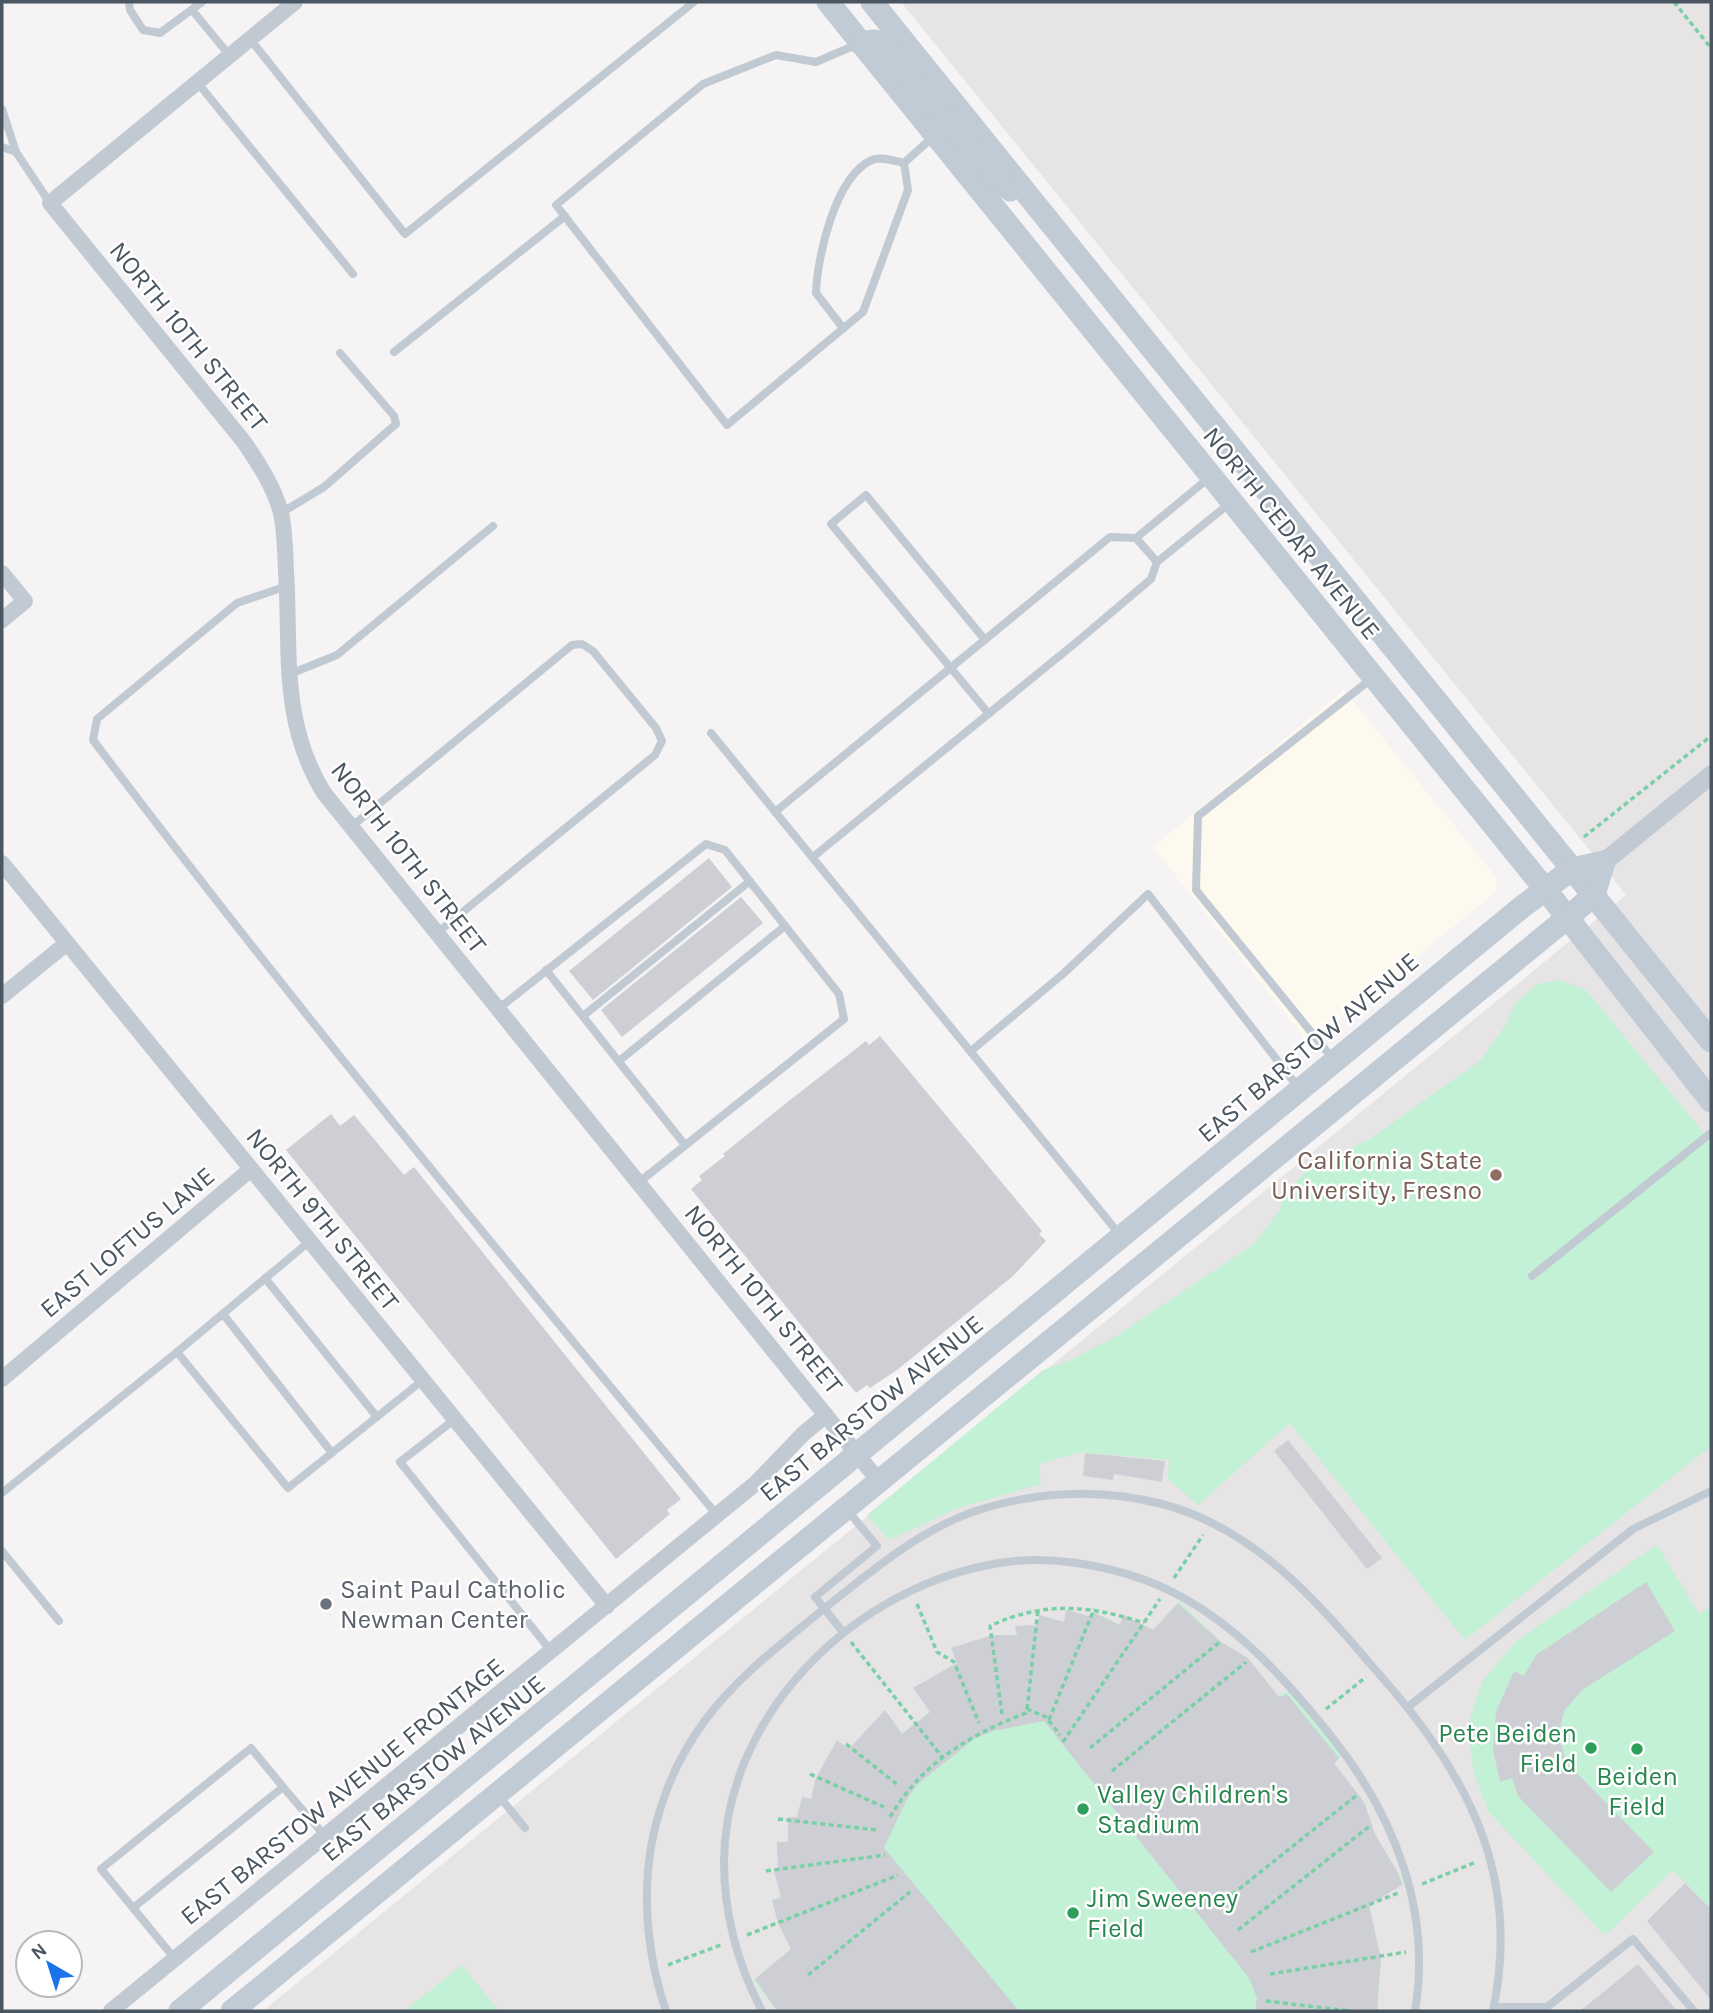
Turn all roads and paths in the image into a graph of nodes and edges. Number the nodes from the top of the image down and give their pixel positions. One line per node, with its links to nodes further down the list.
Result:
1 (129, 2): 8 (lane)
2 (202, 2): 8 (lane)
3 (295, 2): 9 (street)
4 (694, 2): 9 (lane)
5 (828, 2): 10 (main road, NORTH CEDAR AVENUE)
6 (872, 2): 21 (main road, NORTH CEDAR AVENUE)
7 (1674, 2): 11 (path)
8 (192, 10): 12 (lane)
9 (250, 39): 12 (street)
10 (860, 43): 15 (main road, NORTH CEDAR AVENUE); 20 (lane); 21 (main road)
11 (1711, 48)
12 (230, 56): 13 (street)
13 (197, 82): 19 (street); 22 (lane)
14 (2, 109): 17 (lane)
15 (935, 135): 18 (lane); 26 (main road, NORTH CEDAR AVENUE)
16 (2, 147): 17 (lane)
17 (16, 152): 19 (lane)
18 (904, 163): 23 (lane); 23 (lane)
19 (50, 203): 28 (street, NORTH 10TH STREET)
20 (565, 216): 23 (lane); 24 (lane)
21 (1062, 236): 49 (main road, NORTH CEDAR AVENUE)
22 (353, 274)
23 (843, 328)
24 (394, 352)
25 (340, 353): 28 (lane)
26 (1210, 477): 27 (main road, NORTH CEDAR AVENUE); 30 (lane)
27 (1231, 503): 31 (lane); 38 (main road, NORTH CEDAR AVENUE)
28 (281, 513): 33 (street, NORTH 10TH STREET)
29 (492, 526): 37 (lane)
30 (1136, 538): 31 (lane); 35 (lane)
31 (1157, 562): 39 (lane)
32 (2, 572): 34 (street)
33 (287, 586): 37 (street, NORTH 10TH STREET); 90 (lane)
34 (2, 620)
35 (985, 640): 36 (lane); 36 (lane)
36 (950, 669): 39 (lane); 43 (lane)
37 (290, 674): 44 (street, NORTH 10TH STREET)
38 (1373, 678): 51 (main road, NORTH CEDAR AVENUE); 64 (lane)
39 (989, 714): 46 (lane)
40 (711, 733): 43 (lane)
41 (1711, 736): 45 (path)
42 (1711, 775): 47 (street, EAST BARSTOW AVENUE)
43 (775, 812): 46 (lane)
44 (351, 827): 55 (street, NORTH 10TH STREET); 55 (lane)
45 (1584, 837)
46 (813, 857): 62 (lane)
47 (1604, 862): 49 (main road, EAST BARSTOW AVENUE); 52 (main road)
48 (2, 863): 56 (street, NORTH 9TH STREET)
49 (1572, 869): 51 (main road, EAST BARSTOW AVENUE); 52 (main road, NORTH CEDAR AVENUE)
50 (750, 881): 54 (lane); 57 (lane); 60 (lane)
51 (1545, 889): 53 (main road, NORTH CEDAR AVENUE); 64 (main road, EAST BARSTOW AVENUE)
52 (1594, 895): 53 (main road); 61 (main road, NORTH CEDAR AVENUE)
53 (1567, 918): 66 (main road, NORTH CEDAR AVENUE); 86 (main road)
54 (785, 926): 63 (lane); 68 (lane)
55 (437, 933): 59 (street, NORTH 10TH STREET)
56 (67, 943): 58 (street); 69 (street, NORTH 9TH STREET)
57 (547, 970): 59 (lane); 60 (lane)
58 (2, 996)
59 (498, 1009): 70 (street, NORTH 10TH STREET)
60 (583, 1016): 63 (lane)
61 (1711, 1041)
62 (971, 1051): 65 (lane); 71 (lane)
63 (619, 1061): 68 (lane)
64 (1334, 1062): 65 (main road, EAST BARSTOW AVENUE)
65 (1300, 1090): 71 (main road, EAST BARSTOW AVENUE)
66 (1711, 1101)
67 (1711, 1133): 73 (lane)
68 (685, 1145): 70 (lane)
69 (251, 1169): 72 (street, NORTH 9TH STREET); 77 (street, EAST LOFTUS LANE)
70 (638, 1183): 79 (street, NORTH 10TH STREET)
71 (1122, 1237): 85 (main road, EAST BARSTOW AVENUE)
72 (310, 1241): 74 (lane); 78 (street, NORTH 9TH STREET)
73 (1532, 1276)
74 (265, 1278): 75 (lane); 80 (lane)
75 (223, 1314): 76 (lane); 84 (lane)
76 (177, 1352): 84 (lane); 88 (lane)
77 (2, 1379)
78 (423, 1381): 80 (lane); 81 (street, NORTH 9TH STREET)
79 (826, 1415): 85 (street, NORTH 10TH STREET); 90 (street, EAST BARSTOW AVENUE FRONTAGE)
80 (377, 1417): 84 (lane)
81 (455, 1419): 95 (street, NORTH 9TH STREET); 103 (lane)
82 (813, 1444): 83 (path)
83 (825, 1446)
84 (332, 1453)
85 (858, 1455): 86 (street, NORTH 10TH STREET); 149 (main road, EAST BARSTOW AVENUE)
86 (878, 1479): 89 (main road)
87 (1711, 1491): 106 (lane)
88 (2, 1493)
89 (845, 1507): 97 (lane); 122 (main road)
90 (717, 1515): 95 (street, EAST BARSTOW AVENUE FRONTAGE)
91 (1211, 1522): 94 (path); 97 (lane); 105 (lane)
92 (2, 1551): 99 (lane)
93 (911, 1590): 94 (lane); 101 (lane); 111 (path)
94 (1167, 1590): 100 (path); 102 (lane)
95 (607, 1606): 103 (street, EAST BARSTOW AVENUE FRONTAGE)
96 (1094, 1608): 98 (path); 100 (path); 110 (path)
97 (824, 1609): 101 (lane); 143 (lane)
98 (1038, 1610): 107 (path); 108 (path)
99 (59, 1621)
100 (1144, 1623): 113 (path)
101 (843, 1632): 116 (path); 139 (lane)
102 (1233, 1632): 104 (lane); 115 (path)
103 (551, 1651): 129 (street, EAST BARSTOW AVENUE FRONTAGE)
104 (1258, 1653): 109 (lane); 117 (path)
105 (1375, 1669): 106 (lane); 109 (path)
106 (1408, 1707): 131 (lane)
107 (1027, 1709): 110 (path); 116 (path)
108 (1002, 1714)
109 (1316, 1717): 121 (lane)
110 (1049, 1720): 112 (path)
111 (978, 1723)
112 (1060, 1735)
113 (1063, 1742)
114 (846, 1744): 119 (path)
115 (1090, 1748)
116 (943, 1758): 125 (path)
117 (1111, 1771)
118 (810, 1774): 123 (path)
119 (898, 1785)
120 (283, 1787): 129 (lane); 137 (lane); 137 (lane)
121 (1367, 1788): 124 (lane); 136 (path)
122 (497, 1794): 127 (lane); 150 (main road)
123 (884, 1807)
124 (1382, 1816): 134 (lane); 138 (path)
125 (890, 1817)
126 (778, 1819): 128 (path)
127 (525, 1828)
128 (877, 1830)
129 (325, 1836): 142 (street, EAST BARSTOW AVENUE FRONTAGE)
130 (885, 1855): 132 (path)
131 (1491, 1856): 134 (path); 147 (lane)
132 (766, 1871)
133 (898, 1875): 139 (path)
134 (1412, 1888): 140 (lane); 141 (path)
135 (910, 1892): 145 (path)
136 (1219, 1905)
137 (133, 1908): 142 (lane)
138 (1238, 1930)
139 (734, 1940): 143 (path); 152 (lane)
140 (1420, 1950): 144 (path); 154 (lane)
141 (1251, 1952)
142 (175, 1959): 148 (street, EAST BARSTOW AVENUE FRONTAGE)
143 (653, 1971): 151 (lane)
144 (1270, 1974)
145 (808, 1975)
146 (1266, 2001): 153 (path)
147 (1494, 2009): 155 (lane)
148 (111, 2011)
149 (180, 2011)
150 (232, 2011)
151 (666, 2011)
152 (762, 2011)
153 (1350, 2011)
154 (1415, 2011)
155 (1694, 2011)

